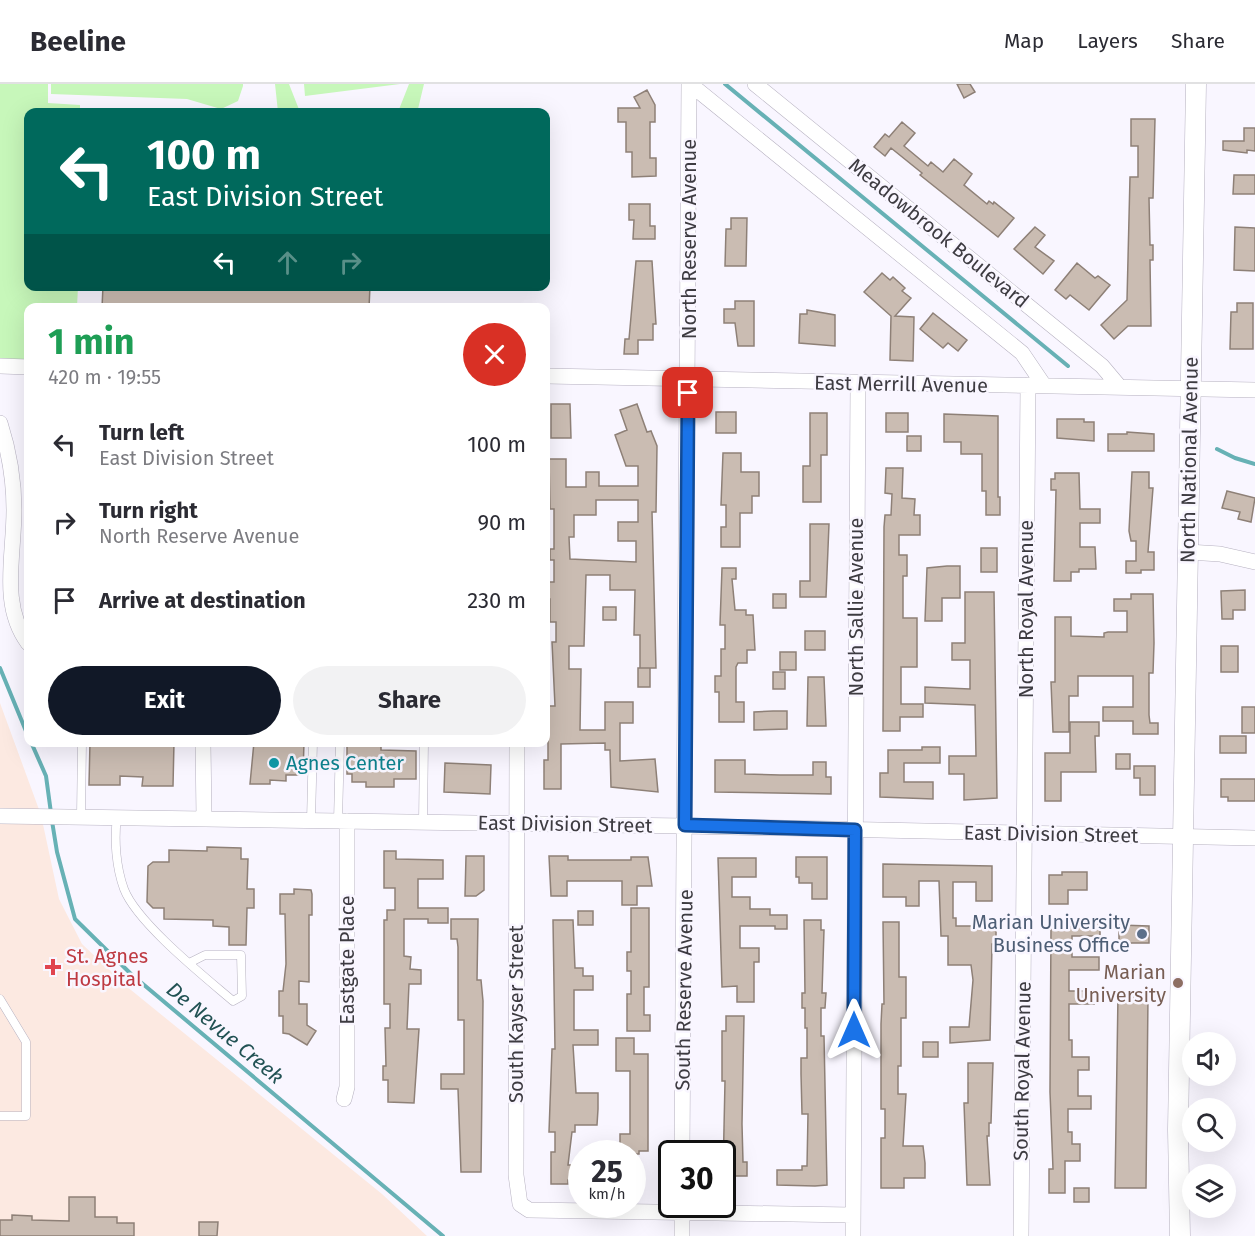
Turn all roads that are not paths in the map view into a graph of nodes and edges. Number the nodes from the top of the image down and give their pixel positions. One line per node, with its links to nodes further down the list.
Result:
1 (690, 84): 7 (street, North Reserve Avenue); 9 (street, Meadowbrook Boulevard)
2 (755, 84): 10 (street, Meadowbrook Boulevard)
3 (1196, 84): 11 (street, North National Avenue)
4 (0, 366): 5 (street)
5 (24, 367)
6 (550, 376): 7 (street, East Merrill Avenue)
7 (689, 380): 8 (street, East Merrill Avenue); 33 (street, North Reserve Avenue)
8 (858, 384): 9 (street, East Merrill Avenue); 34 (street, North Sallie Avenue)
9 (1036, 385): 10 (street, East Merrill Avenue); 35 (street, North Royal Avenue)
10 (1118, 385): 11 (street, East Merrill Avenue)
11 (1191, 388): 12 (street, East Merrill Avenue); 14 (street, North National Avenue)
12 (1255, 390)
13 (0, 423): 16 (street)
14 (1188, 552): 15 (street); 36 (street, North National Avenue)
15 (1255, 562)
16 (24, 638)
17 (82, 747): 26 (lane)
18 (203, 747): 28 (street)
19 (313, 747): 29 (lane)
20 (340, 747): 30 (lane)
21 (424, 747): 31 (lane)
22 (517, 747): 32 (street, South Kayser Street)
23 (0, 810): 24 (street, East Division Street)
24 (19, 814): 25 (street, East Division Street); 26 (street, East Division Street)
25 (0, 816)
26 (81, 816): 27 (street, East Division Street)
27 (117, 817): 28 (street, East Division Street); 38 (lane)
28 (204, 818): 29 (street, East Division Street)
29 (310, 820): 30 (street, East Division Street)
30 (342, 821): 31 (street, East Division Street); 40 (street, Eastgate Place)
31 (423, 822): 32 (street, East Division Street)
32 (516, 823): 33 (street, East Division Street); 43 (street, South Kayser Street)
33 (685, 825): 34 (street, East Division Street); 42 (street, South Reserve Avenue)
34 (855, 830): 35 (street, East Division Street); 45 (street, North Sallie Avenue)
35 (1025, 834): 36 (street, East Division Street); 49 (street, South Royal Avenue)
36 (1185, 837): 37 (street, East Division Street); 50 (street, North National Avenue)
37 (1255, 838)
38 (189, 963): 38 (lane)
39 (0, 999): 41 (lane)
40 (344, 1099)
41 (0, 1116)
42 (682, 1140)
43 (658, 1209)
44 (736, 1211): 45 (street)
45 (852, 1215): 48 (street, North Sallie Avenue)
46 (682, 1218): 47 (street)
47 (682, 1236)
48 (852, 1236)
49 (1021, 1236)
50 (1180, 1236)

